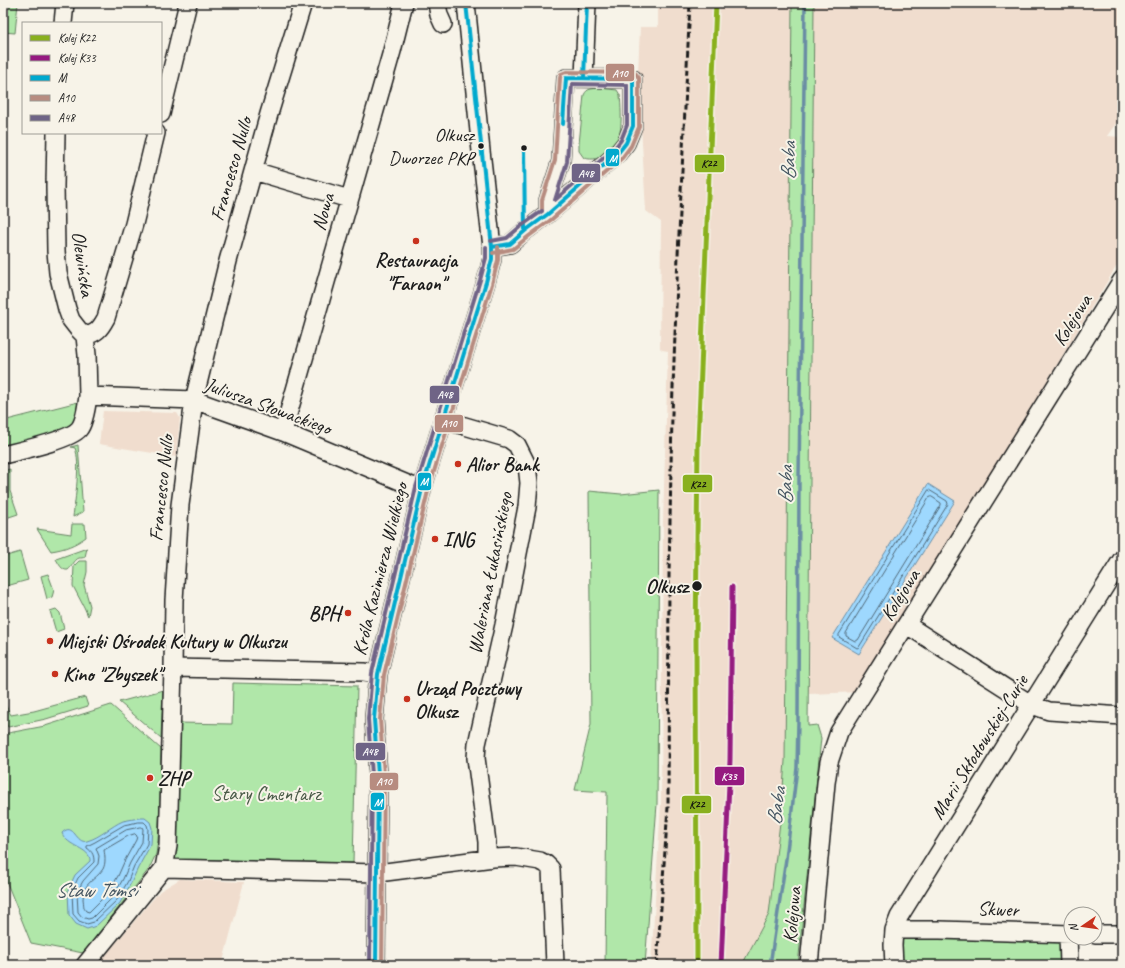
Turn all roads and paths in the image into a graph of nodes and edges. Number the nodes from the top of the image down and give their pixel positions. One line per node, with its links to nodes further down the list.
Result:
1 (65, 3): 8 (street)
2 (188, 3): 11 (street)
3 (303, 3): 14 (street, Francesco Nullo)
4 (404, 3): 15 (street, Nowa)
5 (437, 3): 9 (street)
6 (466, 3): 17 (street, Króla Kazimierza Wielkiego)
7 (587, 3): 10 (street)
8 (63, 22)
9 (443, 24)
10 (584, 78): 16 (street); 16 (street)
11 (162, 110)
12 (56, 134): 19 (street, Olewińska)
13 (156, 134): 19 (street)
14 (254, 171): 15 (street); 21 (street, Francesco Nullo)
15 (349, 199): 23 (street, Nowa)
16 (548, 214): 17 (street)
17 (492, 247): 22 (street, Króla Kazimierza Wielkiego)
18 (1122, 280): 27 (street, Kolejowa)
19 (85, 336): 20 (street)
20 (88, 396): 21 (street, Juliusza Słowackiego); 24 (street)
21 (194, 400): 23 (street, Juliusza Słowackiego); 28 (street, Francesco Nullo)
22 (444, 419): 25 (street, Króla Kazimierza Wielkiego); 32 (street, Waleriana Łukasińskiego)
23 (283, 432): 25 (street, Juliusza Słowackiego)
24 (3, 455)
25 (422, 489): 29 (street, Króla Kazimierza Wielkiego)
26 (1122, 559): 30 (street, Marii Skłodowskiej-Curie)
27 (907, 625): 30 (street); 43 (street, Kolejowa)
28 (173, 668): 29 (street); 33 (street, Francesco Nullo)
29 (378, 674): 34 (street, Króla Kazimierza Wielkiego)
30 (1032, 705): 31 (street); 35 (street, Marii Skłodowskiej-Curie)
31 (1122, 716)
32 (490, 858): 34 (street); 42 (street)
33 (164, 868): 34 (street); 40 (street, Francesco Nullo)
34 (378, 873): 41 (street, Króla Kazimierza Wielkiego)
35 (894, 930): 36 (street, Skwer); 44 (street, Marii Skłodowskiej-Curie)
36 (1063, 934)
37 (1103, 934): 38 (street)
38 (1122, 934)
39 (1070, 946): 45 (street, Skwer)
40 (85, 965)
41 (376, 965)
42 (555, 965)
43 (809, 965)
44 (894, 965)
45 (1069, 965)

